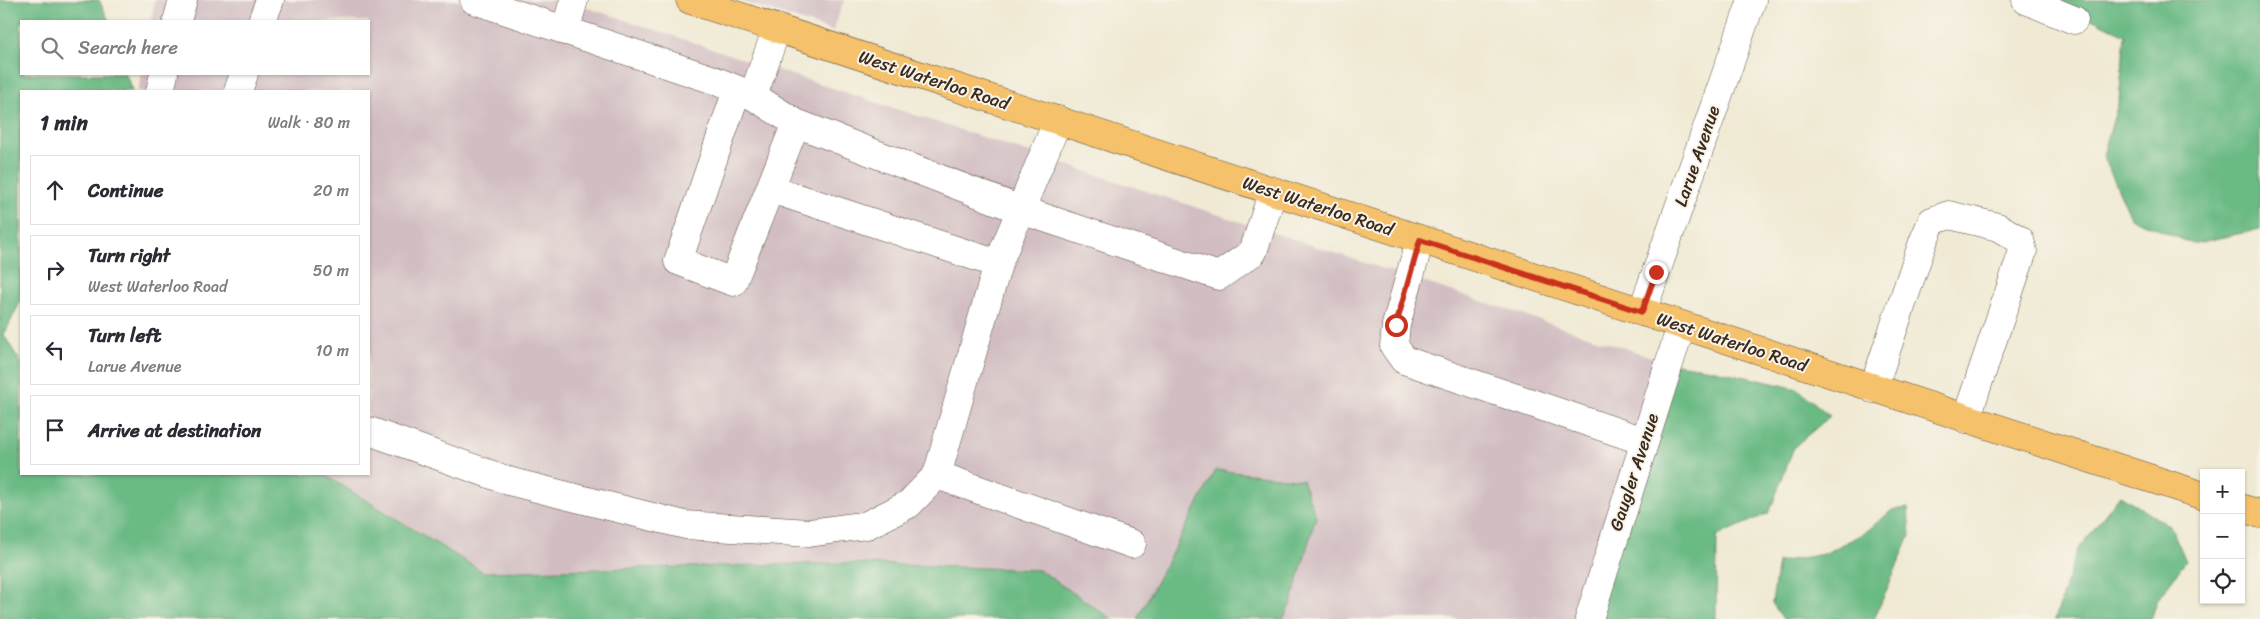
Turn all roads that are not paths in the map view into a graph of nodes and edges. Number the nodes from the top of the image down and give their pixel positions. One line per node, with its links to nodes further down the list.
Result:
1 (183, 0): 8 (street)
2 (270, 0): 9 (street)
3 (474, 0): 12 (street)
4 (574, 0): 12 (street)
5 (1752, 0): 25 (street, Larue Avenue)
6 (2026, 0): 10 (street)
7 (704, 2): 11 (main road, West Waterloo Road)
8 (178, 20)
9 (262, 20)
10 (2074, 20)
11 (777, 28): 17 (street); 18 (main road, West Waterloo Road)
12 (565, 31): 17 (street)
13 (164, 75): 15 (street)
14 (244, 75): 16 (street)
15 (160, 90)
16 (238, 90)
17 (745, 93): 19 (street); 20 (street)
18 (1058, 120): 21 (main road, West Waterloo Road); 22 (street)
19 (796, 123): 20 (street); 22 (street)
20 (771, 189): 24 (street)
21 (1273, 191): 22 (street); 23 (main road, West Waterloo Road)
22 (1021, 210): 24 (street)
23 (1420, 240): 25 (main road, West Waterloo Road); 30 (street)
24 (998, 264): 31 (street)
25 (1642, 312): 26 (main road, West Waterloo Road)
26 (1681, 326): 27 (main road, West Waterloo Road); 30 (street, Gaugler Avenue)
27 (1873, 388): 28 (main road, West Waterloo Road); 28 (street)
28 (1966, 419): 32 (main road, West Waterloo Road)
29 (370, 431): 31 (street)
30 (1644, 441): 36 (street, Gaugler Avenue)
31 (936, 475): 35 (street)
32 (2200, 495)
33 (2245, 509): 34 (main road)
34 (2260, 514)
35 (1132, 544)
36 (1589, 619)

